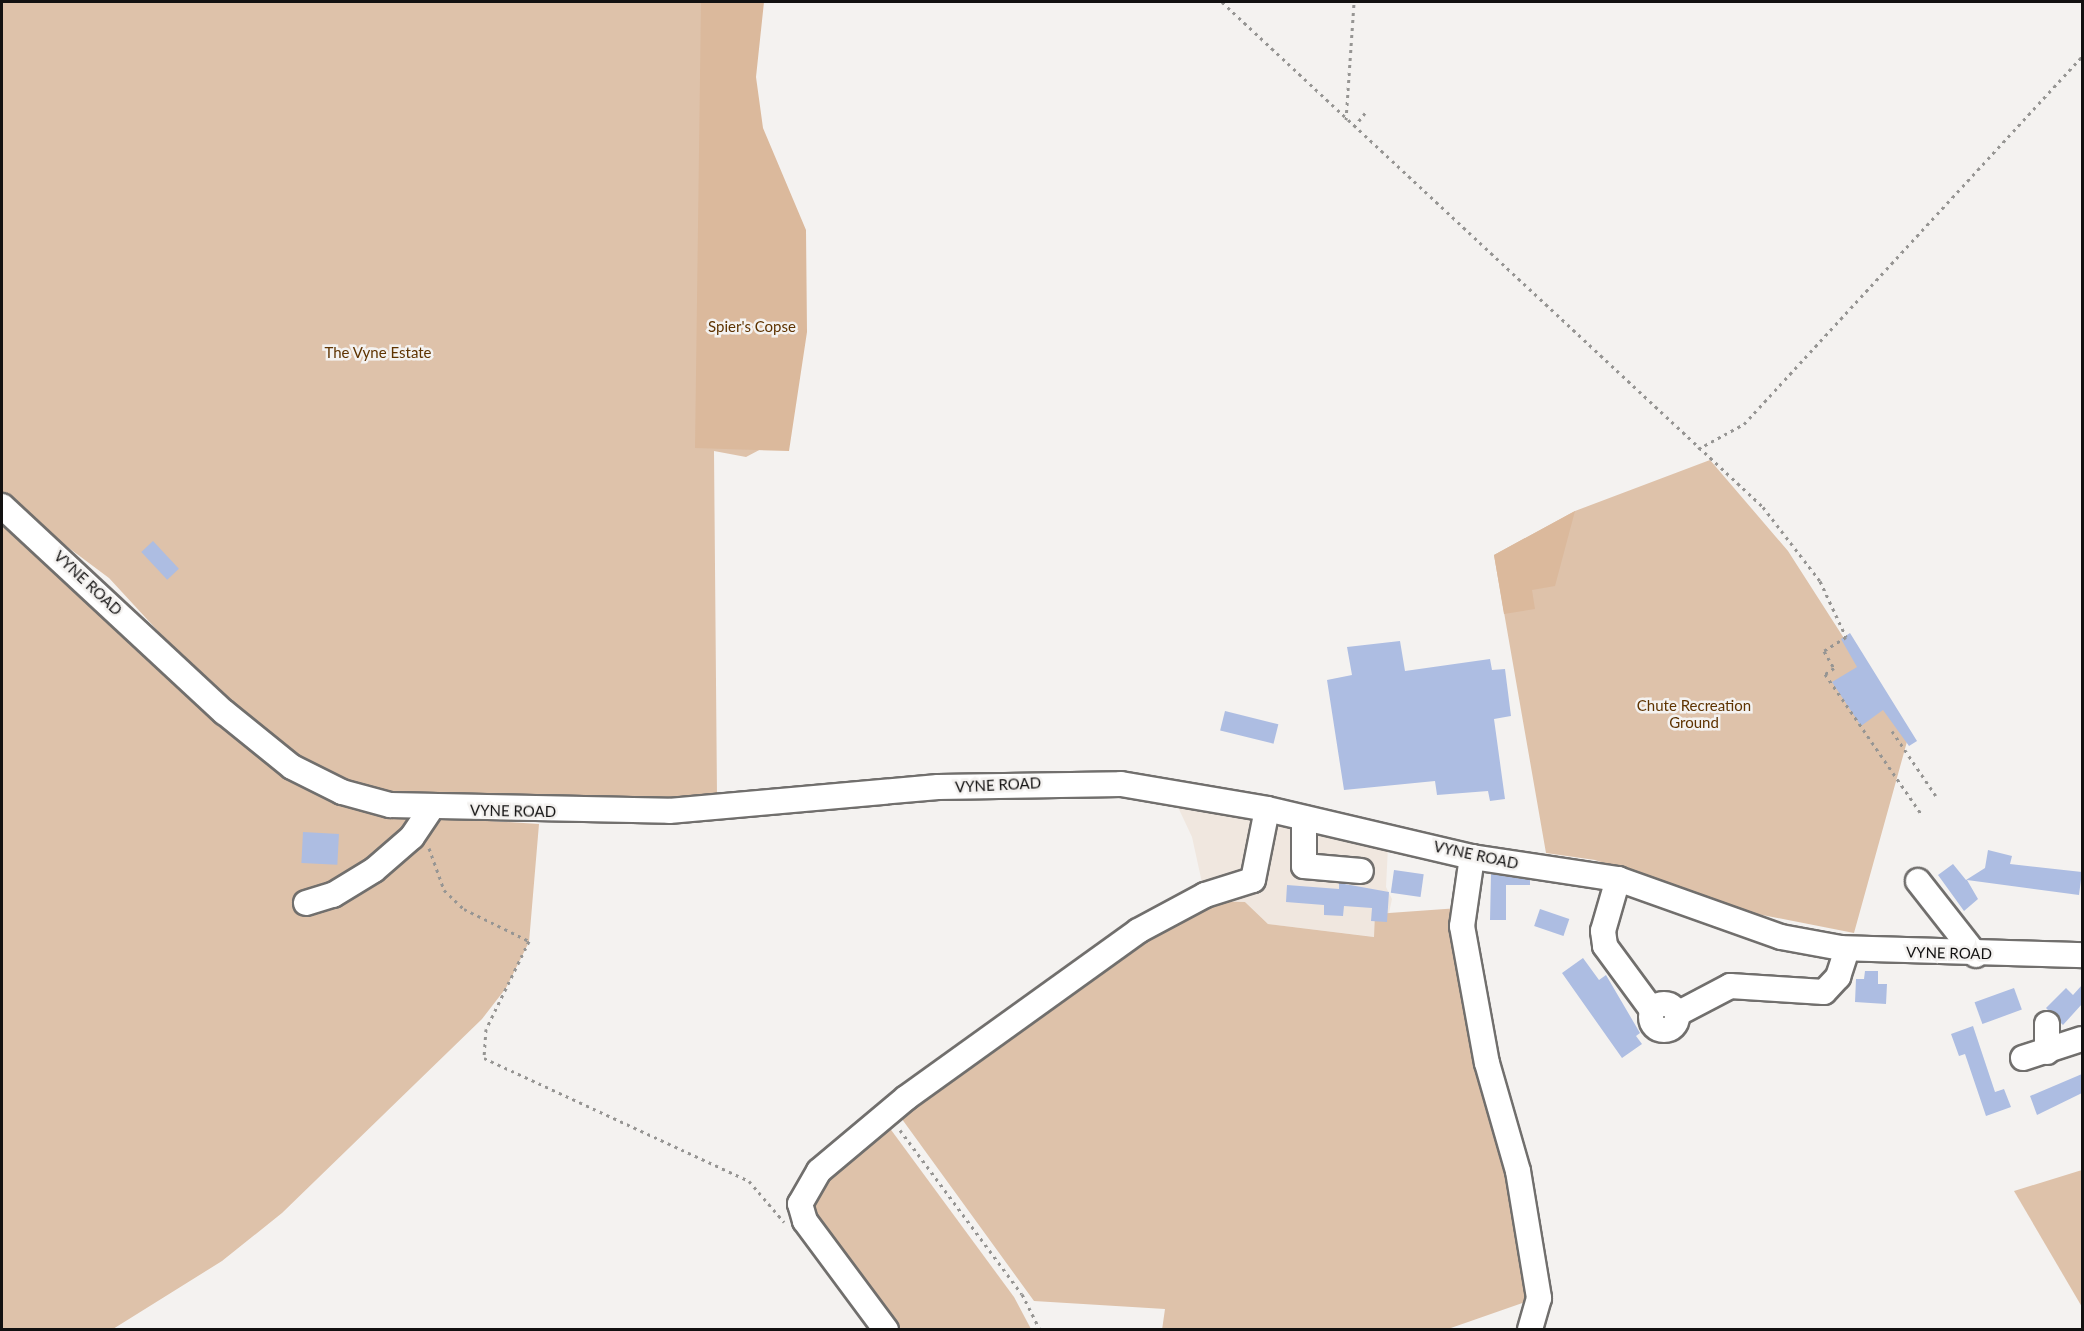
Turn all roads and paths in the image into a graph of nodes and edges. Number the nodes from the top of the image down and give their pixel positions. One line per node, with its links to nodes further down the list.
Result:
1 (1222, 2): 5 (path)
2 (1354, 2): 5 (path)
3 (2082, 57): 7 (path)
4 (1365, 113): 6 (path)
5 (1346, 120): 6 (path)
6 (1354, 127): 7 (path)
7 (1698, 449): 12 (path)
8 (2, 506): 13 (street, VYNE ROAD)
9 (1892, 731): 10 (path)
10 (1936, 796)
11 (1267, 808): 13 (street, VYNE ROAD); 14 (street, VYNE ROAD); 27 (street)
12 (1922, 815)
13 (426, 817): 19 (street); 28 (path)
14 (1304, 818): 15 (street, VYNE ROAD); 16 (street)
15 (1472, 857): 17 (street, VYNE ROAD); 31 (street)
16 (1361, 871)
17 (1618, 879): 20 (street, VYNE ROAD); 20 (street)
18 (1918, 881): 21 (street)
19 (306, 903)
20 (1847, 949): 21 (street, VYNE ROAD)
21 (1976, 955): 22 (street, VYNE ROAD)
22 (2082, 955)
23 (2047, 1024): 25 (street)
24 (2082, 1039): 25 (street)
25 (2047, 1052): 26 (street)
26 (2023, 1058)
27 (886, 1113): 28 (street); 30 (path)
28 (800, 1204): 29 (street)
29 (886, 1329)
30 (1040, 1329)
31 (1530, 1329)

